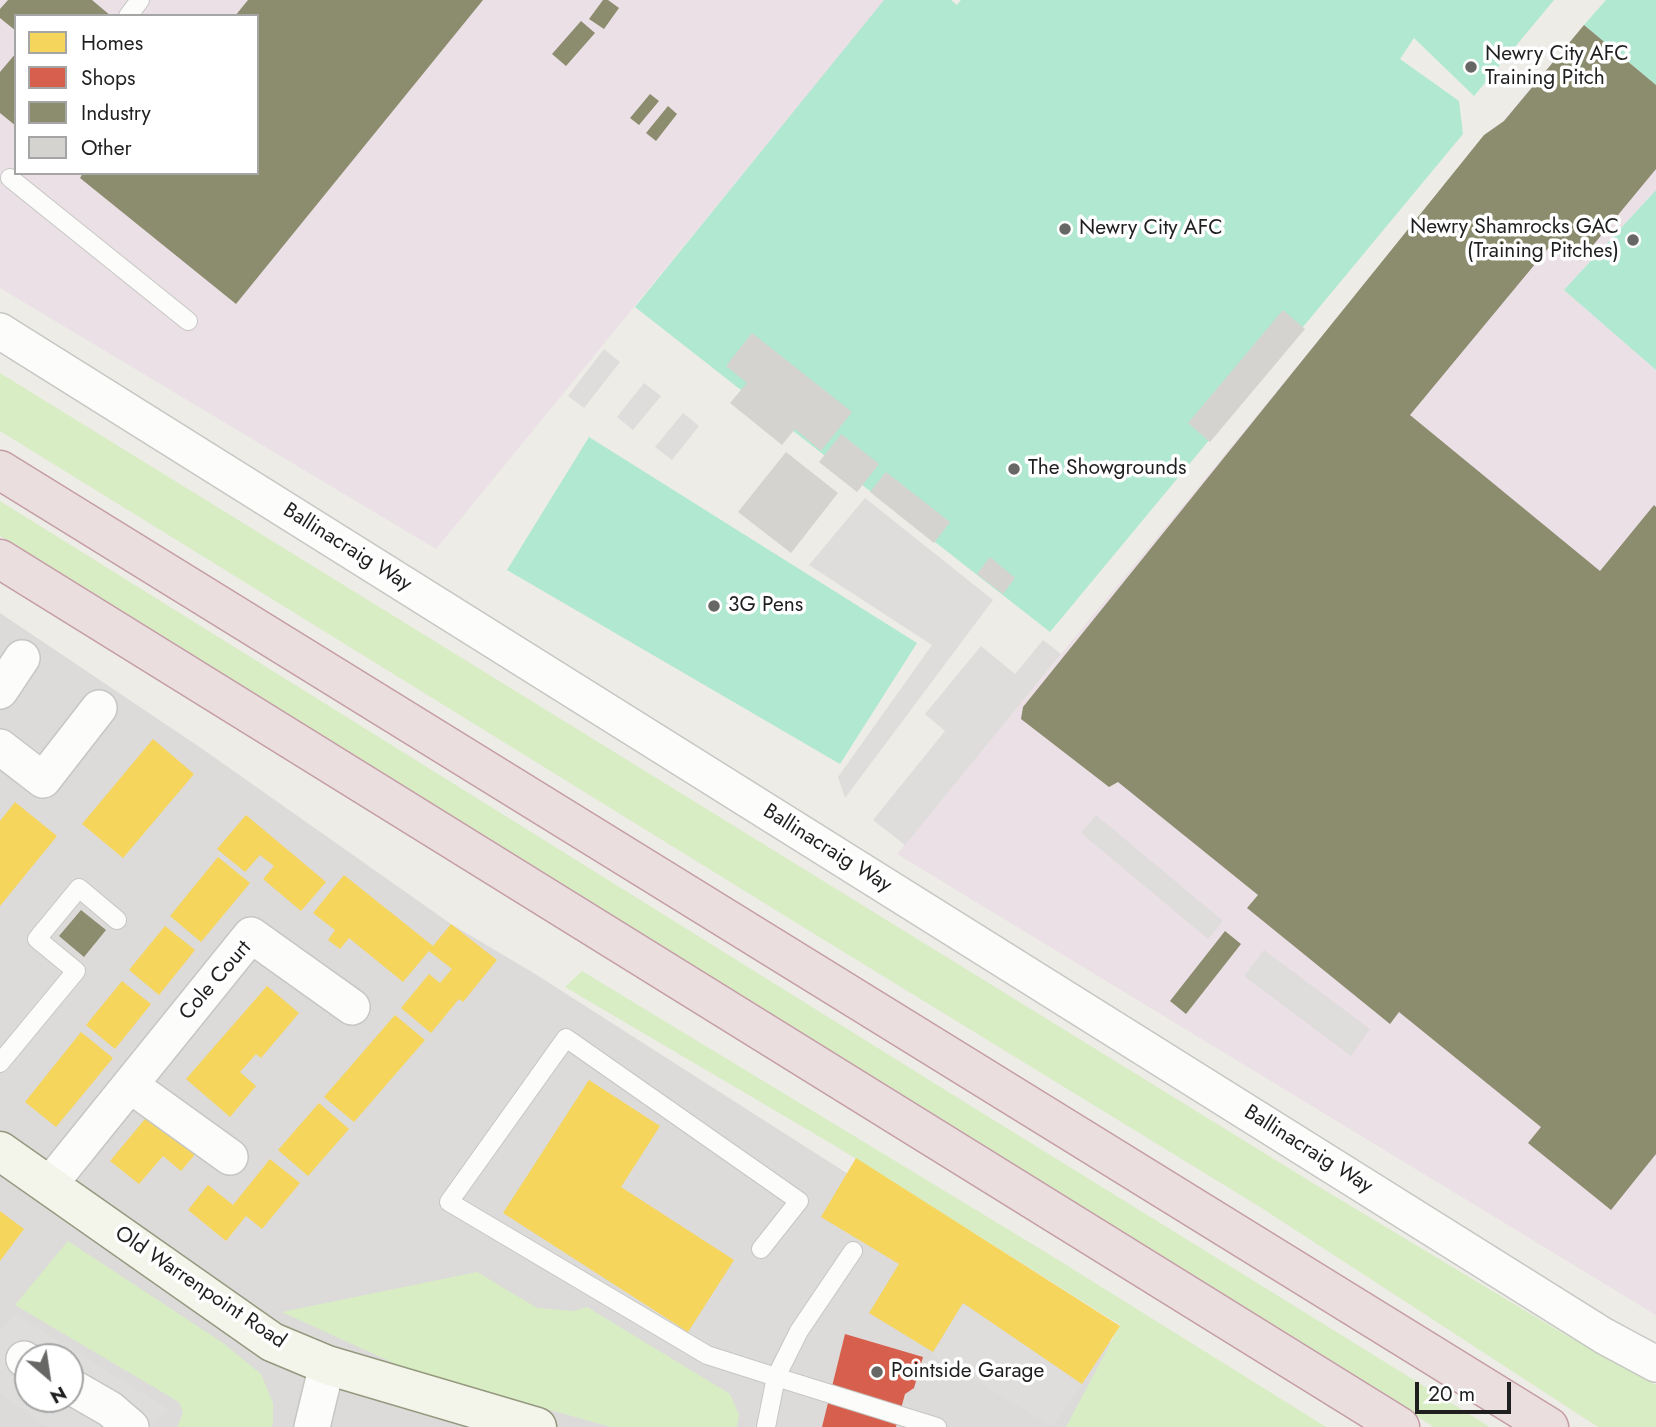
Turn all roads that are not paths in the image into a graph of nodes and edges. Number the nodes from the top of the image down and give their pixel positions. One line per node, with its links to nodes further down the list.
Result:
1 (8, 179): 2 (lane)
2 (188, 321)
3 (0, 331): 19 (street, Ballinacraig Way)
4 (0, 470): 29 (highway)
5 (0, 559): 28 (highway)
6 (22, 658): 7 (street)
7 (0, 691)
8 (99, 708): 9 (street)
9 (0, 747)
10 (117, 920): 12 (lane)
11 (352, 1007): 13 (street, Cole Court)
12 (0, 1063)
13 (130, 1085): 15 (street); 16 (street, Cole Court)
14 (0, 1151): 16 (street, Old Warrenpoint Road)
15 (230, 1157)
16 (49, 1185): 20 (street, Old Warrenpoint Road)
17 (761, 1249): 21 (lane)
18 (853, 1251): 21 (lane)
19 (1656, 1364)
20 (327, 1365): 24 (street); 25 (street, Old Warrenpoint Road)
21 (776, 1377): 26 (lane); 27 (lane)
22 (84, 1394): 23 (street)
23 (131, 1427)
24 (312, 1427)
25 (537, 1427)
26 (766, 1427)
27 (937, 1427)
28 (1400, 1427)
29 (1549, 1427)

